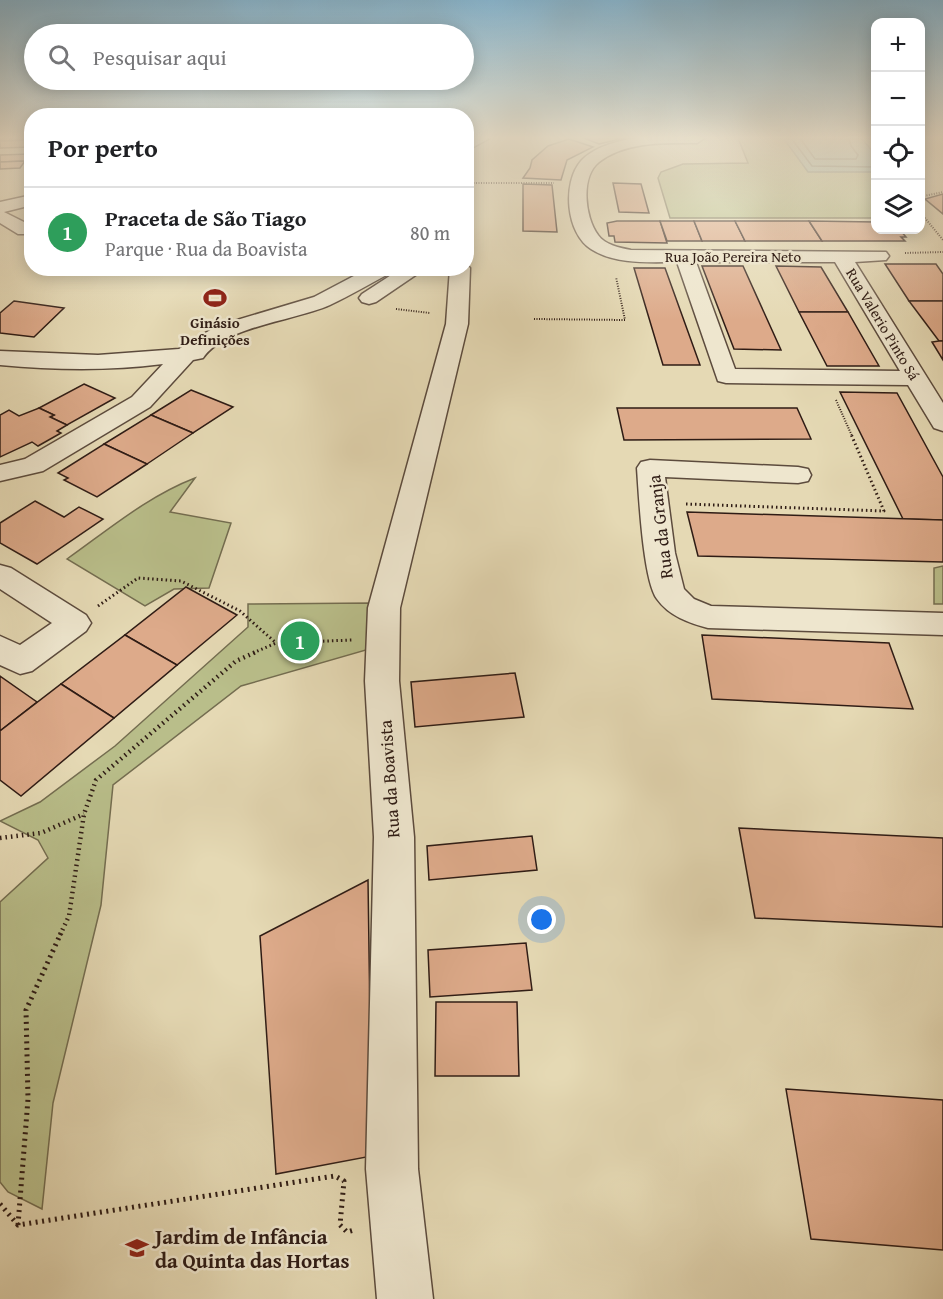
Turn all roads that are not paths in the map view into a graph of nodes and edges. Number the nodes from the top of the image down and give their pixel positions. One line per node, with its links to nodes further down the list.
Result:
1 (579, 199): 7 (street, Rua João Pereira Neto)
2 (24, 202): 3 (street)
3 (0, 207)
4 (0, 216): 5 (street)
5 (24, 225)
6 (879, 256): 8 (street, Rua João Pereira Neto)
7 (685, 257): 8 (street, Rua João Pereira Neto); 14 (street)
8 (842, 257): 14 (street, Rua Valerio Pinto Sá)
9 (369, 276): 12 (street)
10 (404, 276): 12 (street)
11 (460, 276): 21 (street, Rua da Boavista)
12 (186, 354): 13 (street); 16 (street)
13 (0, 358)
14 (916, 378): 15 (street, Rua Valerio Pinto Sá)
15 (943, 423)
16 (0, 472)
17 (798, 475): 19 (street, Rua da Granja)
18 (0, 575): 20 (street)
19 (943, 624)
20 (0, 648)
21 (405, 1299)

